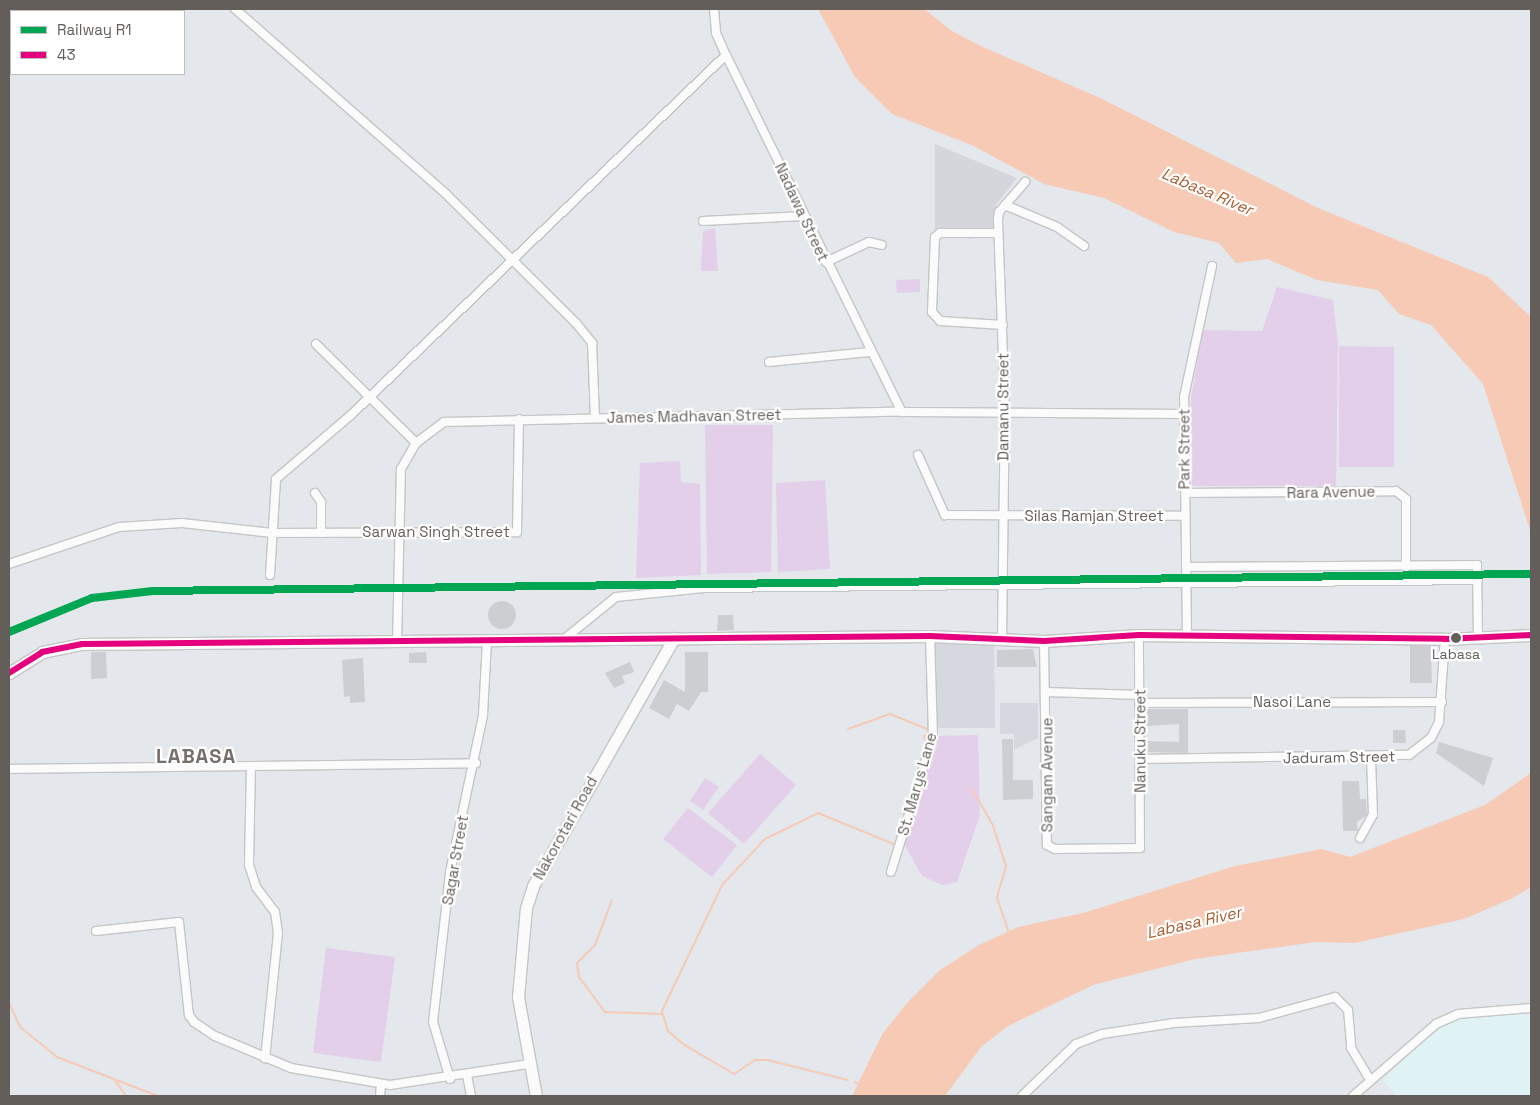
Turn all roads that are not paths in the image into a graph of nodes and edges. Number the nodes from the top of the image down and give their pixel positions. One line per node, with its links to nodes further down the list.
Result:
1 (236, 9): 11 (street)
2 (714, 9): 3 (street, Nadawa Street)
3 (726, 55): 6 (street, Nadawa Street); 11 (street)
4 (1025, 182): 5 (street, Damanu Street)
5 (1005, 205): 8 (street, Damanu Street); 10 (street)
6 (804, 216): 7 (street); 12 (street, Nadawa Street)
7 (703, 221)
8 (998, 234): 14 (street, Damanu Street); 14 (street)
9 (882, 245): 12 (street)
10 (1084, 246)
11 (514, 258): 18 (street); 22 (street)
12 (826, 262): 16 (street, Nadawa Street)
13 (1212, 266): 21 (street, Park Street)
14 (1003, 325): 19 (street, Damanu Street)
15 (316, 344): 18 (street)
16 (870, 352): 17 (street); 20 (street, Nadawa Street)
17 (769, 362)
18 (371, 394): 24 (street); 31 (street)
19 (1005, 411): 20 (street, James Madhavan Street); 21 (street, James Madhavan Street); 28 (street, Damanu Street)
20 (902, 412): 22 (street, James Madhavan Street)
21 (1184, 414): 27 (street, Park Street)
22 (595, 418): 23 (street, James Madhavan Street)
23 (518, 419): 24 (street, James Madhavan Street); 30 (street, Sarwan Singh Street)
24 (416, 443): 30 (street, James Madhavan Street)
25 (918, 455): 28 (street, Silas Ramjan Street)
26 (315, 493): 32 (street)
27 (1185, 493): 29 (street, Park Street); 35 (street, Rara Avenue)
28 (1002, 515): 29 (street, Silas Ramjan Street); 39 (street, Damanu Street)
29 (1185, 516): 34 (street, Park Street)
30 (400, 532): 32 (street, Sarwan Singh Street); 51 (street, James Madhavan Street)
31 (272, 533): 32 (street, Sarwan Singh Street); 33 (street, Sarwan Singh Street); 36 (street)
32 (321, 533)
33 (9, 564)
34 (1186, 567): 35 (street); 38 (street, Park Street)
35 (1406, 567): 37 (street)
36 (270, 575)
37 (1478, 580): 38 (street); 44 (street)
38 (1186, 581): 39 (street); 41 (street, Park Street)
39 (1004, 586): 48 (street); 49 (street, Damanu Street)
40 (1139, 635): 41 (main road); 50 (main road); 54 (street, Nanuku Street)
41 (1187, 635): 46 (main road)
42 (1531, 635): 44 (main road)
43 (930, 636): 45 (main road); 49 (main road); 64 (street, St. Marys Lane)
44 (1478, 636): 46 (main road)
45 (674, 638): 48 (main road); 68 (main road, Nakorotari Road)
46 (1444, 639): 55 (street, Jaduram Street)
47 (487, 641): 48 (main road); 51 (main road); 59 (street, Sagar Street)
48 (561, 641)
49 (1002, 641): 50 (main road)
50 (1044, 641): 53 (street, Sangam Avenue)
51 (397, 643): 52 (main road)
52 (9, 673)
53 (1046, 692): 54 (street); 63 (street, Sangam Avenue)
54 (1141, 694): 56 (street, Nanuku Street)
55 (1442, 702): 56 (street, Nasoi Lane); 57 (street, Jaduram Street)
56 (1141, 703): 58 (street, Nanuku Street)
57 (1371, 758): 58 (street, Jaduram Street); 62 (street)
58 (1141, 759): 63 (street, Nanuku Street)
59 (476, 762): 60 (street); 70 (street, Sagar Street)
60 (251, 766): 61 (street); 67 (street)
61 (9, 769)
62 (1360, 838)
63 (1140, 848)
64 (891, 872)
65 (96, 931): 67 (street)
66 (1531, 1008): 71 (street)
67 (264, 1058): 72 (street)
68 (529, 1064): 69 (street); 75 (main road, Nakorotari Road)
69 (467, 1075): 70 (street); 74 (street)
70 (450, 1079): 72 (street)
71 (1370, 1080): 76 (street); 77 (street)
72 (381, 1084): 73 (street)
73 (380, 1096)
74 (471, 1096)
75 (536, 1096)
76 (1022, 1096)
77 (1353, 1096)

